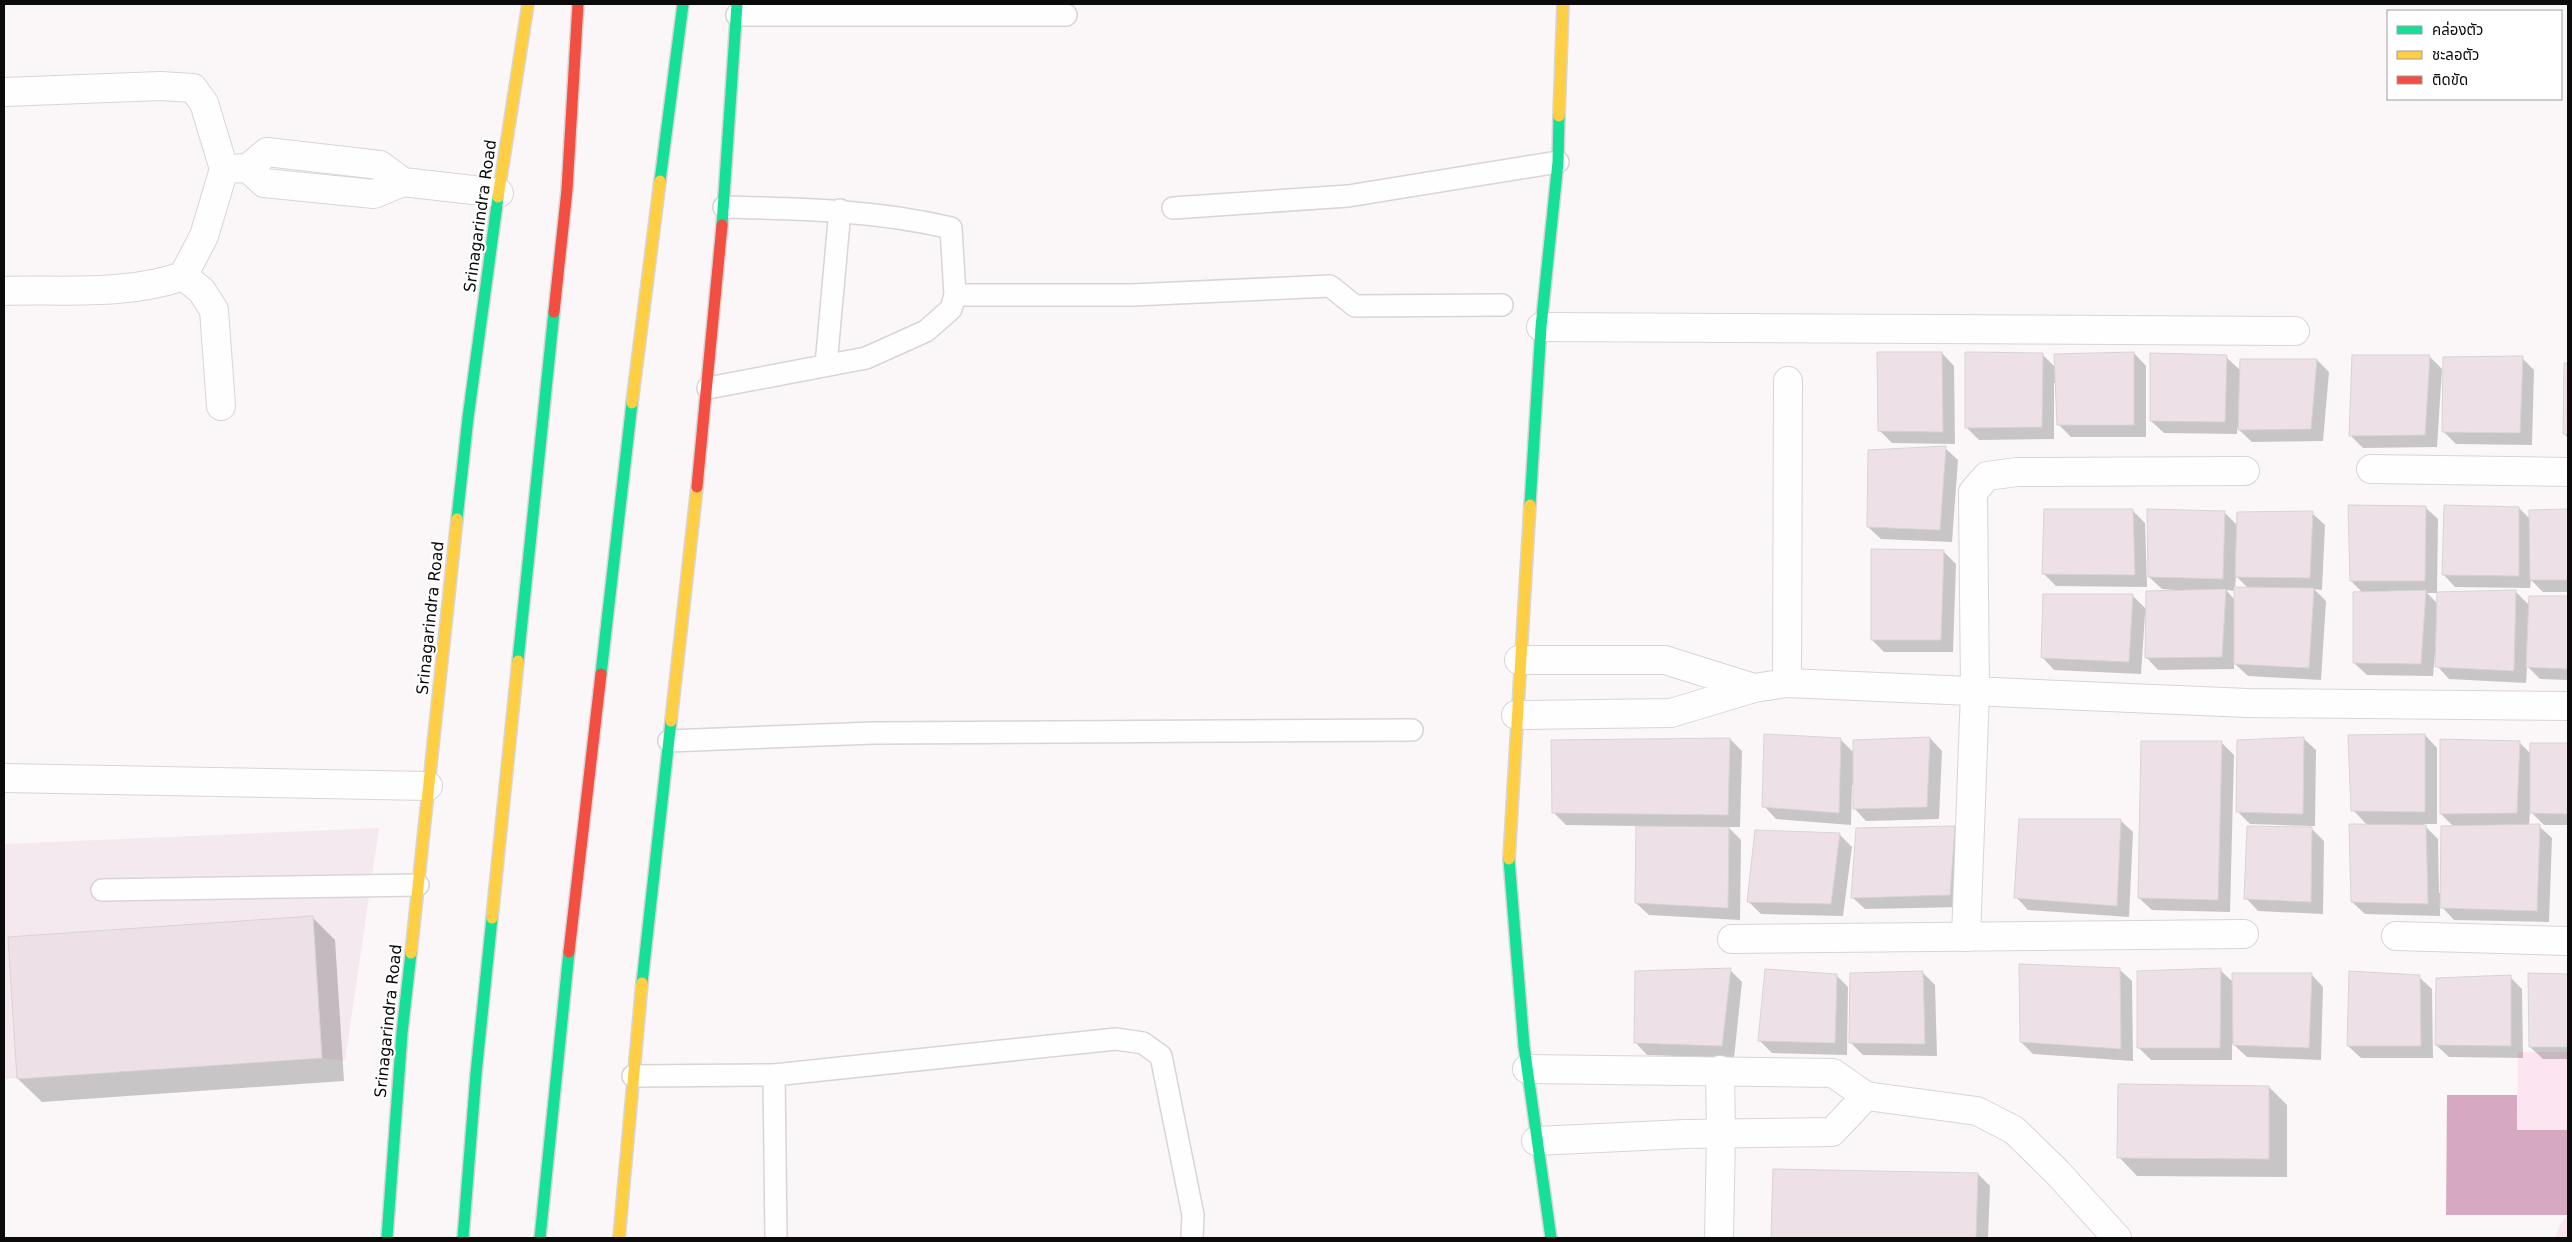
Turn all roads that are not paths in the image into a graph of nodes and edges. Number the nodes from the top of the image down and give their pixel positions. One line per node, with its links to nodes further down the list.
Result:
1 (528, 4): 10 (main road, Srinagarindra Road)
2 (578, 4): 52 (main road)
3 (683, 4): 53 (main road)
4 (1563, 4): 8 (main road)
5 (737, 9): 6 (lane); 11 (main road)
6 (1066, 15)
7 (4, 92): 9 (street)
8 (1558, 162): 12 (lane); 18 (main road)
9 (236, 169): 10 (street); 14 (street)
10 (499, 193): 36 (main road, Srinagarindra Road)
11 (724, 207): 13 (lane); 22 (main road)
12 (1173, 208)
13 (840, 210): 16 (lane); 20 (lane)
14 (183, 276): 15 (street); 23 (street)
15 (4, 291)
16 (955, 295): 17 (lane); 20 (lane)
17 (1502, 305)
18 (1541, 327): 19 (street); 27 (main road)
19 (2295, 331)
20 (826, 365): 22 (lane)
21 (1788, 381): 28 (street)
22 (708, 388): 34 (main road)
23 (221, 406)
24 (2371, 469): 26 (street)
25 (2245, 470): 30 (street)
26 (2568, 472)
27 (1519, 660): 29 (street); 32 (main road)
28 (1787, 683): 29 (street); 30 (street)
29 (1754, 688): 32 (street)
30 (1975, 691): 31 (street); 41 (street)
31 (2568, 706)
32 (1516, 715): 44 (main road)
33 (1412, 730): 34 (lane)
34 (668, 741): 47 (main road)
35 (4, 778): 36 (street)
36 (428, 786): 37 (main road, Srinagarindra Road)
37 (418, 885): 38 (lane); 51 (main road, Srinagarindra Road)
38 (102, 890)
39 (2244, 934): 41 (street)
40 (2396, 936): 43 (street)
41 (1966, 937): 42 (street)
42 (1732, 939)
43 (2568, 941)
44 (1526, 1069): 45 (street); 50 (main road)
45 (1720, 1070): 48 (street); 49 (street)
46 (774, 1075): 47 (lane); 55 (lane); 56 (lane)
47 (633, 1076): 54 (main road)
48 (1866, 1096): 49 (street); 59 (street)
49 (1721, 1133): 50 (street); 58 (street)
50 (1536, 1141): 57 (main road)
51 (387, 1238)
52 (463, 1238)
53 (540, 1238)
54 (619, 1238)
55 (776, 1238)
56 (1192, 1238)
57 (1551, 1238)
58 (1719, 1238)
59 (2117, 1238)

